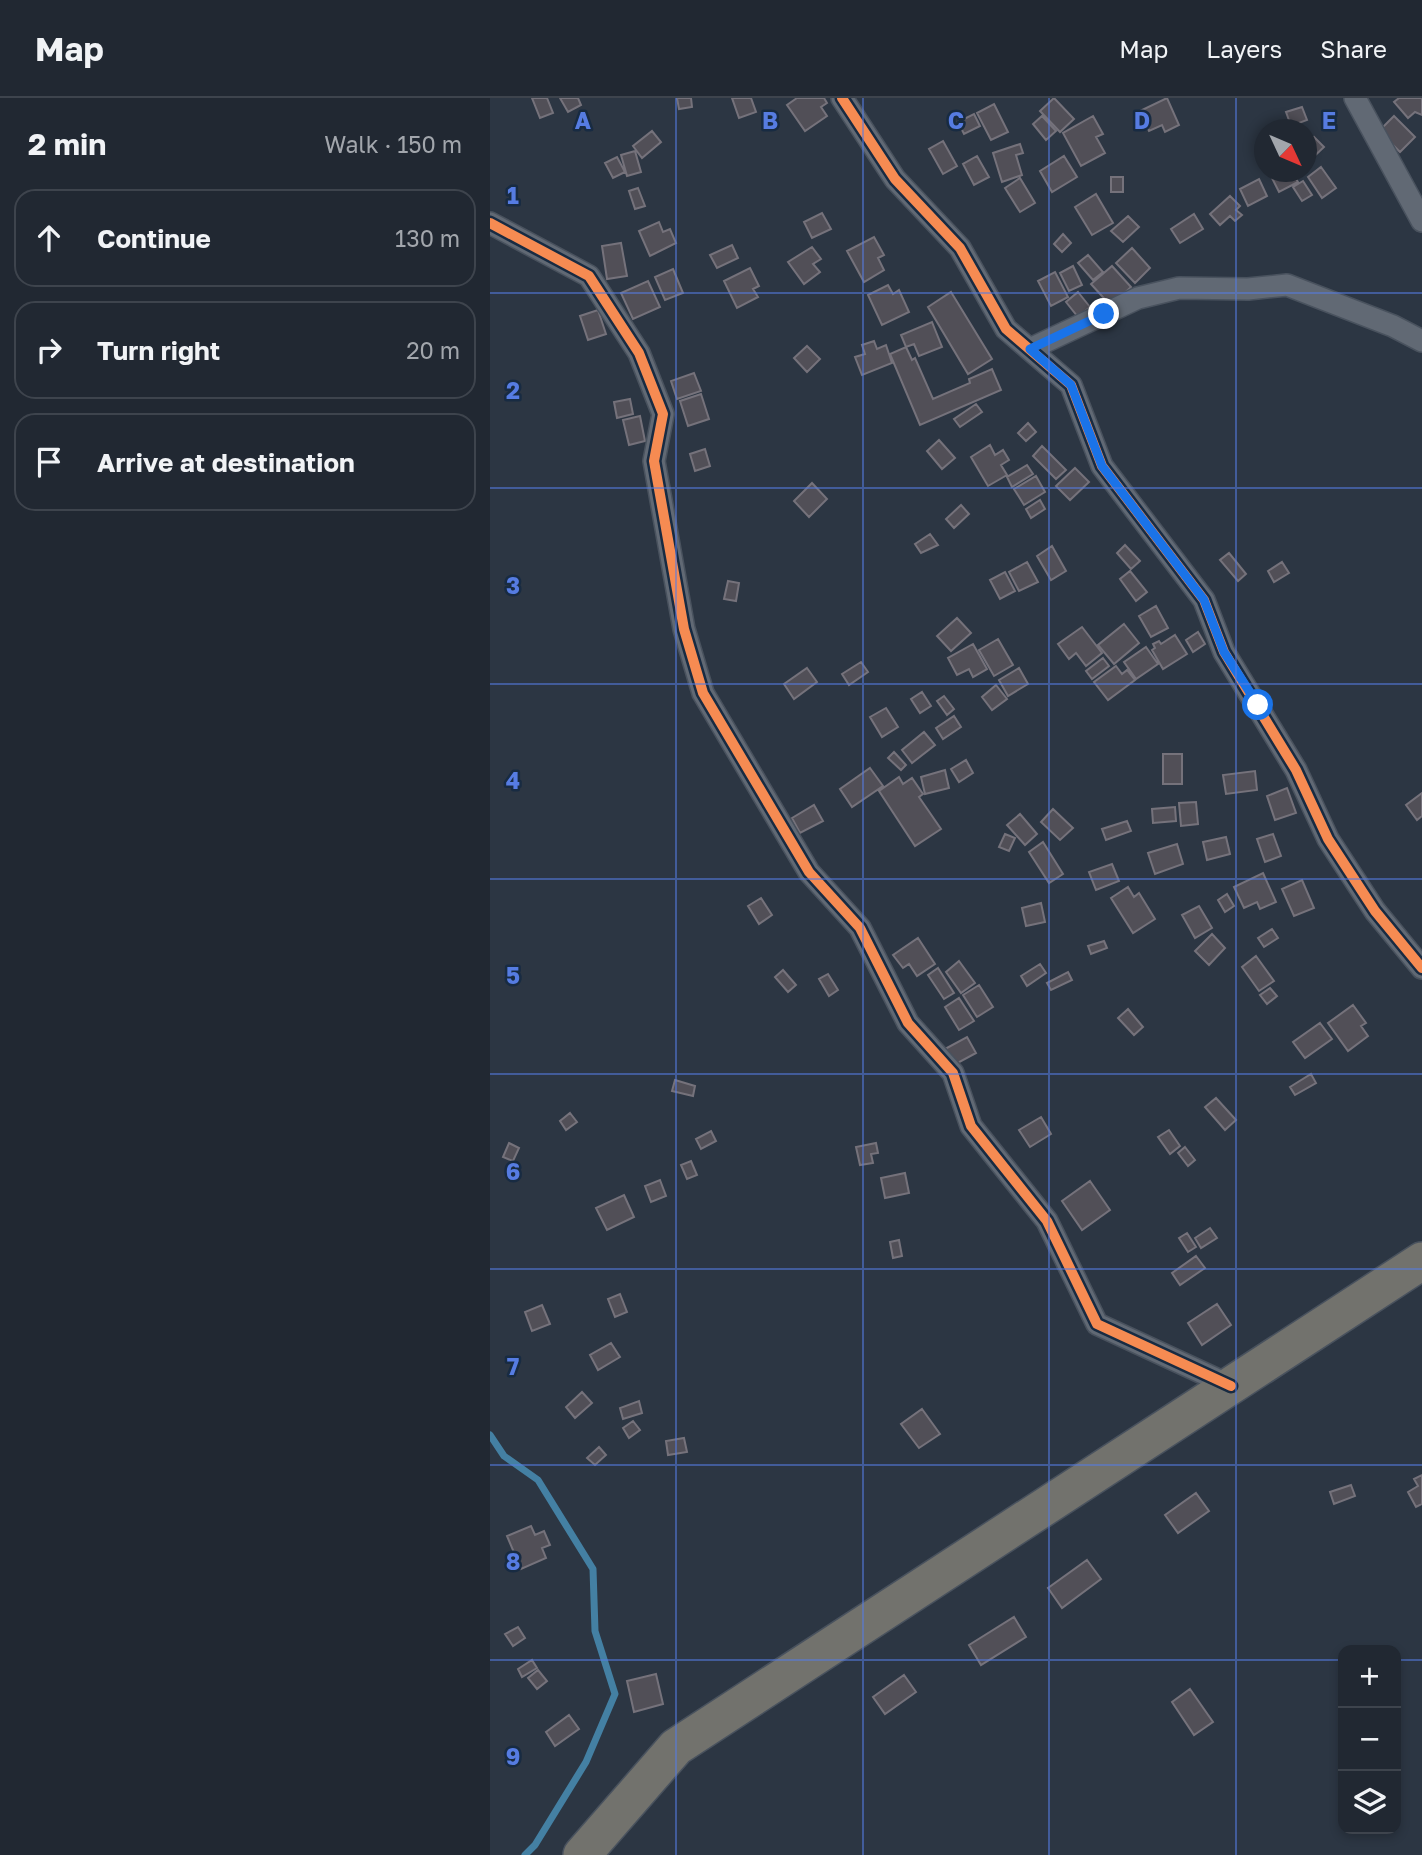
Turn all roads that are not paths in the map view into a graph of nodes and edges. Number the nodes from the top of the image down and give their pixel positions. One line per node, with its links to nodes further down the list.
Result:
1 (842, 98): 6 (street)
2 (1354, 98): 3 (street)
3 (1422, 221)
4 (490, 223): 9 (street)
5 (1422, 341): 6 (street)
6 (1030, 349): 7 (street)
7 (1422, 968)
8 (1422, 1261): 9 (highway)
9 (1231, 1386): 10 (highway)
10 (582, 1855)

